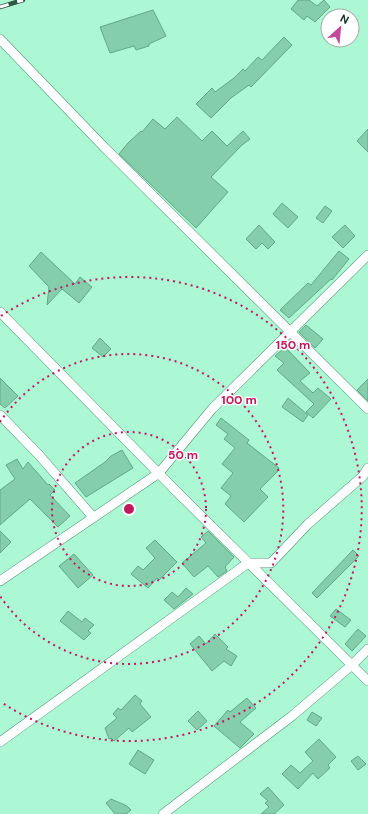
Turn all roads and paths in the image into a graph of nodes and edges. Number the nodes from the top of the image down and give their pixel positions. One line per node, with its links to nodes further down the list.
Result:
1 (0, 39): 4 (street)
2 (368, 255): 4 (street)
3 (0, 312): 8 (street)
4 (290, 331): 5 (street); 8 (street)
5 (368, 409)
6 (0, 415): 9 (street)
7 (368, 468): 10 (street)
8 (159, 473): 9 (street); 10 (street)
9 (93, 516): 11 (street)
10 (248, 563): 13 (street); 15 (street)
11 (0, 581)
12 (368, 649): 13 (street)
13 (352, 665): 14 (street); 16 (street)
14 (368, 681)
15 (0, 742)
16 (163, 814)

